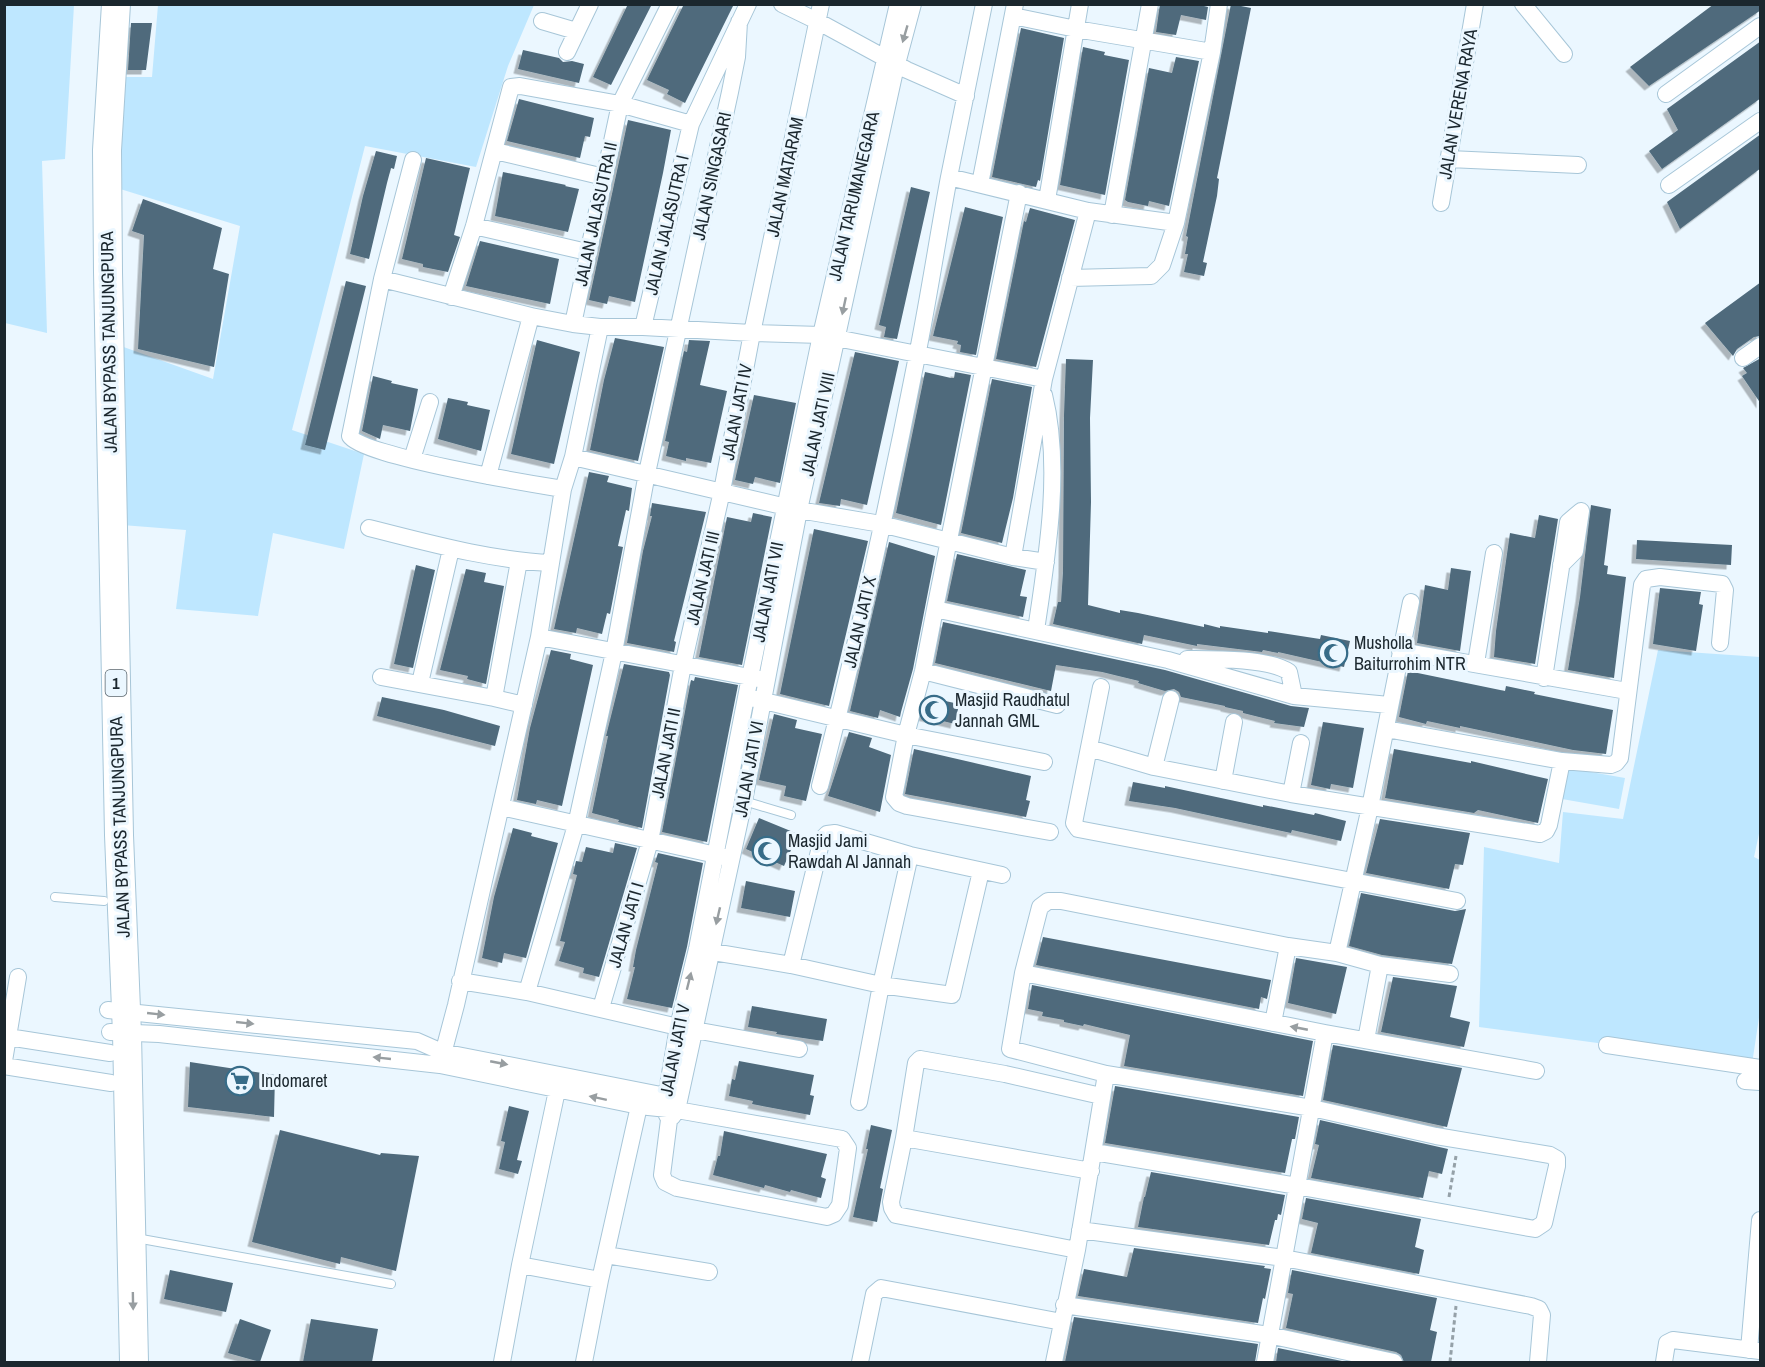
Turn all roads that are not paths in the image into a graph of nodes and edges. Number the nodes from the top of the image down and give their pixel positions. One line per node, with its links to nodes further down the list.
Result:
1 (98, 4): 131 (highway, JALAN BYPASS TANJUNGPURA / 1)
2 (116, 4): 147 (highway, JALAN BYPASS TANJUNGPURA / 1)
3 (590, 4): 21 (street)
4 (670, 4): 29 (street, JALAN JALASUTRA II)
5 (748, 4): 18 (street, JALAN JALASUTRA I)
6 (782, 4): 16 (street)
7 (898, 4): 26 (street)
8 (913, 4): 26 (street, one-way to 26)
9 (984, 4): 28 (street, JALAN JATI X)
10 (1080, 4): 20 (street)
11 (1150, 4): 22 (street)
12 (1220, 4): 24 (street)
13 (1475, 4): 33 (street, JALAN VERENA RAYA)
14 (1523, 4): 25 (street)
15 (1014, 10): 20 (street); 38 (street)
16 (819, 13): 26 (street); 56 (street, JALAN MATARAM)
17 (542, 21): 21 (street)
18 (739, 22): 31 (street, JALAN JALASUTRA I); 55 (street, JALAN SINGASARI)
19 (1761, 26): 27 (street)
20 (1076, 29): 22 (street); 41 (street)
21 (576, 31): 23 (street)
22 (1145, 40): 24 (street); 44 (street)
23 (567, 52)
24 (1212, 52): 45 (street)
25 (1564, 54)
26 (891, 61): 28 (street); 57 (street, JALAN TARUMANEGARA)
27 (1666, 94)
28 (966, 96): 37 (street, JALAN JATI X)
29 (620, 104): 31 (street); 32 (street); 36 (street, JALAN JALASUTRA II)
30 (1761, 121): 39 (street)
31 (690, 124): 54 (street, JALAN JALASUTRA I)
32 (495, 151): 36 (street); 46 (street)
33 (1449, 159): 35 (street); 42 (street, JALAN VERENA RAYA)
34 (413, 160): 49 (street)
35 (1578, 165)
36 (604, 177): 47 (street, JALAN JALASUTRA II)
37 (949, 177): 38 (street); 59 (street, JALAN JATI X)
38 (980, 184): 40 (street)
39 (1669, 185)
40 (1019, 194): 41 (street); 61 (street)
41 (1047, 200): 43 (street)
42 (1441, 203)
43 (1088, 211): 44 (street); 48 (street)
44 (1112, 215): 45 (street)
45 (1176, 223): 48 (street)
46 (474, 226): 47 (street); 50 (street)
47 (587, 252): 52 (street, JALAN JALASUTRA II)
48 (1070, 278): 62 (street)
49 (382, 279): 50 (street); 65 (street)
50 (451, 297): 51 (street)
51 (531, 316): 52 (street); 67 (street)
52 (573, 324): 53 (street)
53 (600, 327): 54 (street); 64 (street)
54 (643, 327): 55 (street)
55 (678, 328): 56 (street); 66 (street, JALAN SINGASARI)
56 (752, 333): 57 (street); 69 (street, JALAN JATI IV)
57 (829, 337): 59 (street); 70 (street, JALAN JATI VIII)
58 (1761, 345): 60 (street)
59 (917, 355): 61 (street); 71 (street, JALAN JATI X)
60 (1743, 358)
61 (985, 367): 62 (street); 73 (street)
62 (1043, 385): 76 (street); 78 (street)
63 (430, 402): 65 (street)
64 (573, 457): 66 (street); 68 (street)
65 (412, 459): 67 (street)
66 (647, 473): 69 (street); 87 (street, JALAN SINGASARI)
67 (488, 476): 68 (street)
68 (563, 489): 79 (street)
69 (722, 491): 70 (street); 90 (street, JALAN JATI III)
70 (792, 508): 71 (street); 94 (street, JALAN JATI VII)
71 (881, 525): 73 (street); 105 (street, JALAN JATI X)
72 (369, 528): 74 (street)
73 (948, 542): 76 (street); 82 (street)
74 (451, 549): 77 (street); 95 (street)
75 (1494, 553): 89 (street)
76 (1013, 557): 78 (street)
77 (519, 561): 79 (street); 99 (street)
78 (1046, 562): 83 (street)
79 (551, 563): 84 (street)
80 (1561, 565): 93 (street)
81 (1411, 602): 86 (street)
82 (935, 609): 83 (street); 91 (street)
83 (1036, 630): 88 (street)
84 (539, 636): 87 (street); 102 (street)
85 (1720, 643): 97 (street)
86 (1400, 651): 89 (street); 104 (street)
87 (614, 652): 90 (street); 121 (street, JALAN SINGASARI)
88 (1168, 660): 98 (street); 98 (street)
89 (1476, 663): 93 (street)
90 (683, 665): 94 (street); 123 (street, JALAN JATI II)
91 (922, 671): 103 (street); 108 (street)
92 (381, 677): 95 (street)
93 (1544, 678): 97 (street)
94 (758, 679): 100 (street, JALAN JATI VI)
95 (420, 683): 99 (street)
96 (1101, 687): 110 (street)
97 (1627, 691): 111 (street)
98 (1294, 696): 104 (street)
99 (494, 698): 102 (street)
100 (754, 699): 105 (street); 117 (street, JALAN JATI VI); 125 (street, JALAN JATI VI)
101 (1171, 699): 113 (street)
102 (524, 705): 118 (street)
103 (1057, 705)
104 (1389, 705): 107 (street)
105 (838, 718): 108 (street); 115 (street, JALAN JATI X)
106 (1234, 722): 114 (street)
107 (1386, 729): 111 (street); 119 (street)
108 (906, 735): 112 (street); 122 (street)
109 (1301, 743): 116 (street)
110 (1089, 748): 113 (street); 128 (street)
111 (1562, 761): 119 (street)
112 (1044, 762)
113 (1154, 766): 114 (street)
114 (1223, 781): 116 (street)
115 (820, 786)
116 (1290, 794): 119 (street)
117 (744, 801): 120 (lane); 125 (street, JALAN JATI VI)
118 (501, 807): 121 (street); 140 (street)
119 (1370, 807): 128 (street)
120 (791, 815)
121 (576, 825): 123 (street); 142 (street, JALAN SINGASARI)
122 (1050, 832)
123 (650, 841): 125 (street); 144 (street, JALAN JATI I)
124 (910, 855): 126 (street); 135 (street); 141 (street)
125 (723, 857): 133 (street, JALAN JATI V)
126 (981, 871): 127 (street); 141 (street)
127 (1002, 875)
128 (1354, 883): 130 (street); 134 (street)
129 (55, 897): 131 (lane)
130 (1457, 901)
131 (104, 902): 147 (highway, JALAN BYPASS TANJUNGPURA / 1)
132 (1288, 946): 134 (street); 137 (street); 145 (street)
133 (704, 950): 135 (street); 146 (street, JALAN JATI V)
134 (1337, 953): 136 (street)
135 (791, 965): 141 (street)
136 (1380, 965): 138 (street); 150 (street)
137 (1023, 973): 145 (street); 153 (street)
138 (1450, 974)
139 (18, 977): 143 (street)
140 (460, 981): 142 (street); 154 (street)
141 (881, 984): 164 (street)
142 (527, 992): 144 (street)
143 (10, 996): 149 (street)
144 (601, 1008): 146 (street)
145 (1273, 1023): 148 (street, one-way to 145)
146 (686, 1027): 152 (street); 167 (street, JALAN JATI V)
147 (116, 1028): 149 (street); 154 (street); 162 (highway, JALAN BYPASS TANJUNGPURA / 1); 174 (highway, JALAN BYPASS TANJUNGPURA / 1)
148 (1326, 1034): 150 (street); 166 (street)
149 (8, 1037): 155 (street)
150 (1366, 1040): 158 (street)
151 (1607, 1045): 157 (street)
152 (799, 1049)
153 (1010, 1049): 159 (street); 160 (street)
154 (441, 1058): 161 (street)
155 (4, 1061)
156 (4, 1066): 162 (street)
157 (1761, 1068)
158 (1536, 1071)
159 (1005, 1074): 163 (street); 168 (street)
160 (1106, 1074): 163 (street); 166 (street)
161 (559, 1082): 165 (street, one-way to 161); 167 (street); 178 (street)
162 (111, 1083): 187 (highway, JALAN BYPASS TANJUNGPURA / 1)
163 (1101, 1096): 169 (street)
164 (859, 1102)
165 (639, 1106): 167 (street); 176 (street)
166 (1312, 1108): 171 (street); 171 (street)
167 (669, 1109): 167 (street, JALAN JATI V)
168 (904, 1138): 170 (street); 175 (street)
169 (1094, 1152): 170 (street); 171 (street)
170 (1091, 1171): 173 (street)
171 (1297, 1186): 177 (street)
172 (1760, 1222): 182 (street)
173 (1080, 1230): 175 (street); 177 (street)
174 (132, 1238): 181 (lane); 188 (highway, JALAN BYPASS TANJUNGPURA / 1, one-way to 188)
175 (1077, 1250): 183 (street)
176 (606, 1255): 179 (street); 180 (street)
177 (1284, 1258): 185 (street); 195 (street)
178 (520, 1265): 180 (street); 189 (street)
179 (709, 1272)
180 (600, 1280): 190 (street)
181 (391, 1284)
182 (1757, 1293): 186 (street)
183 (1064, 1305): 184 (street); 185 (street)
184 (1062, 1322): 191 (street); 192 (street)
185 (1269, 1335): 193 (street); 194 (street)
186 (1744, 1353): 196 (street)
187 (115, 1362)
188 (134, 1362)
189 (502, 1362)
190 (584, 1362)
191 (860, 1362)
192 (1054, 1362)
193 (1265, 1362)
194 (1394, 1362)
195 (1538, 1362)
196 (1664, 1362)

